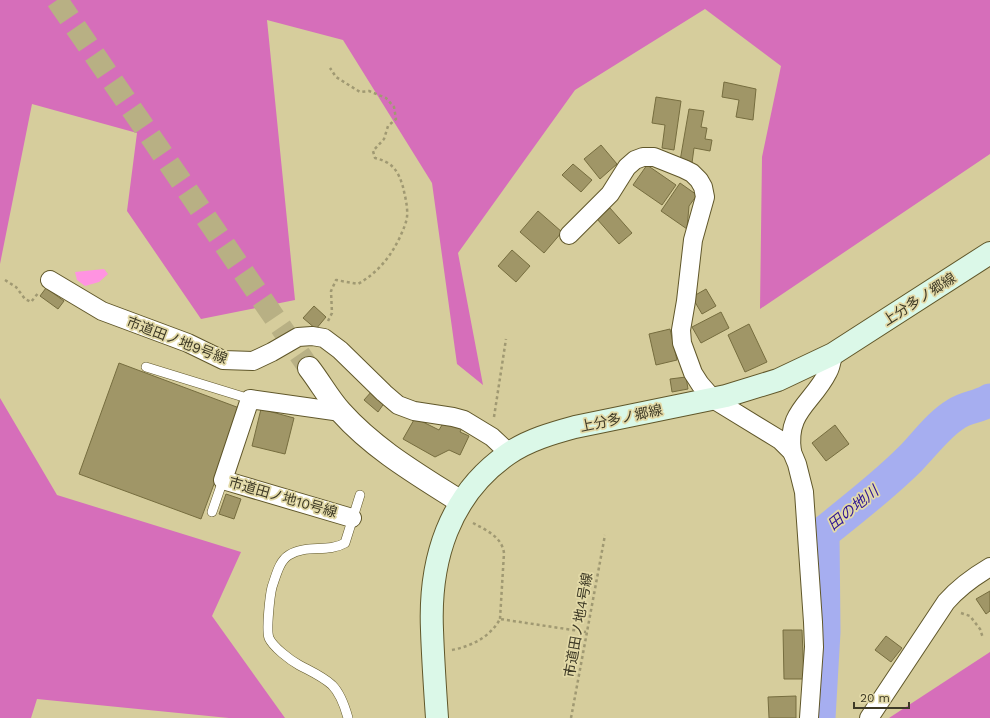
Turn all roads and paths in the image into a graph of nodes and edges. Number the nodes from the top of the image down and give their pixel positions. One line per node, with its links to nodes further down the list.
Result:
1 (330, 68): 6 (path)
2 (569, 235): 12 (street)
3 (990, 253): 8 (main road, 上分多ノ郷線)
4 (5, 280): 5 (path)
5 (50, 280): 6 (street, 市道田ノ地9号線)
6 (319, 337): 14 (street)
7 (506, 339): 14 (path)
8 (833, 354): 12 (main road, 上分多ノ郷線); 15 (street)
9 (146, 367): 11 (lane)
10 (309, 368): 13 (street)
11 (250, 399): 13 (street); 17 (street, 市道田ノ地10号線)
12 (713, 399): 15 (street); 16 (main road, 上分多ノ郷線)
13 (341, 412): 19 (street)
14 (492, 437): 16 (street)
15 (792, 452): 33 (street)
16 (509, 453): 19 (main road, 上分多ノ郷線)
17 (223, 480): 20 (lane); 21 (street, 市道田ノ地10号線)
18 (360, 495): 21 (lane)
19 (461, 502): 31 (main road, 上分多ノ郷線)
20 (212, 512)
21 (352, 518): 30 (lane)
22 (482, 528): 26 (path)
23 (605, 535): 27 (path, 市道田ノ地4号線)
24 (990, 567): 34 (street)
25 (959, 611): 28 (path)
26 (500, 619): 27 (path); 29 (path)
27 (586, 632): 32 (path, 市道田ノ地4号線)
28 (983, 638)
29 (448, 650)
30 (348, 718)
31 (437, 718)
32 (571, 718)
33 (809, 718)
34 (870, 718)

